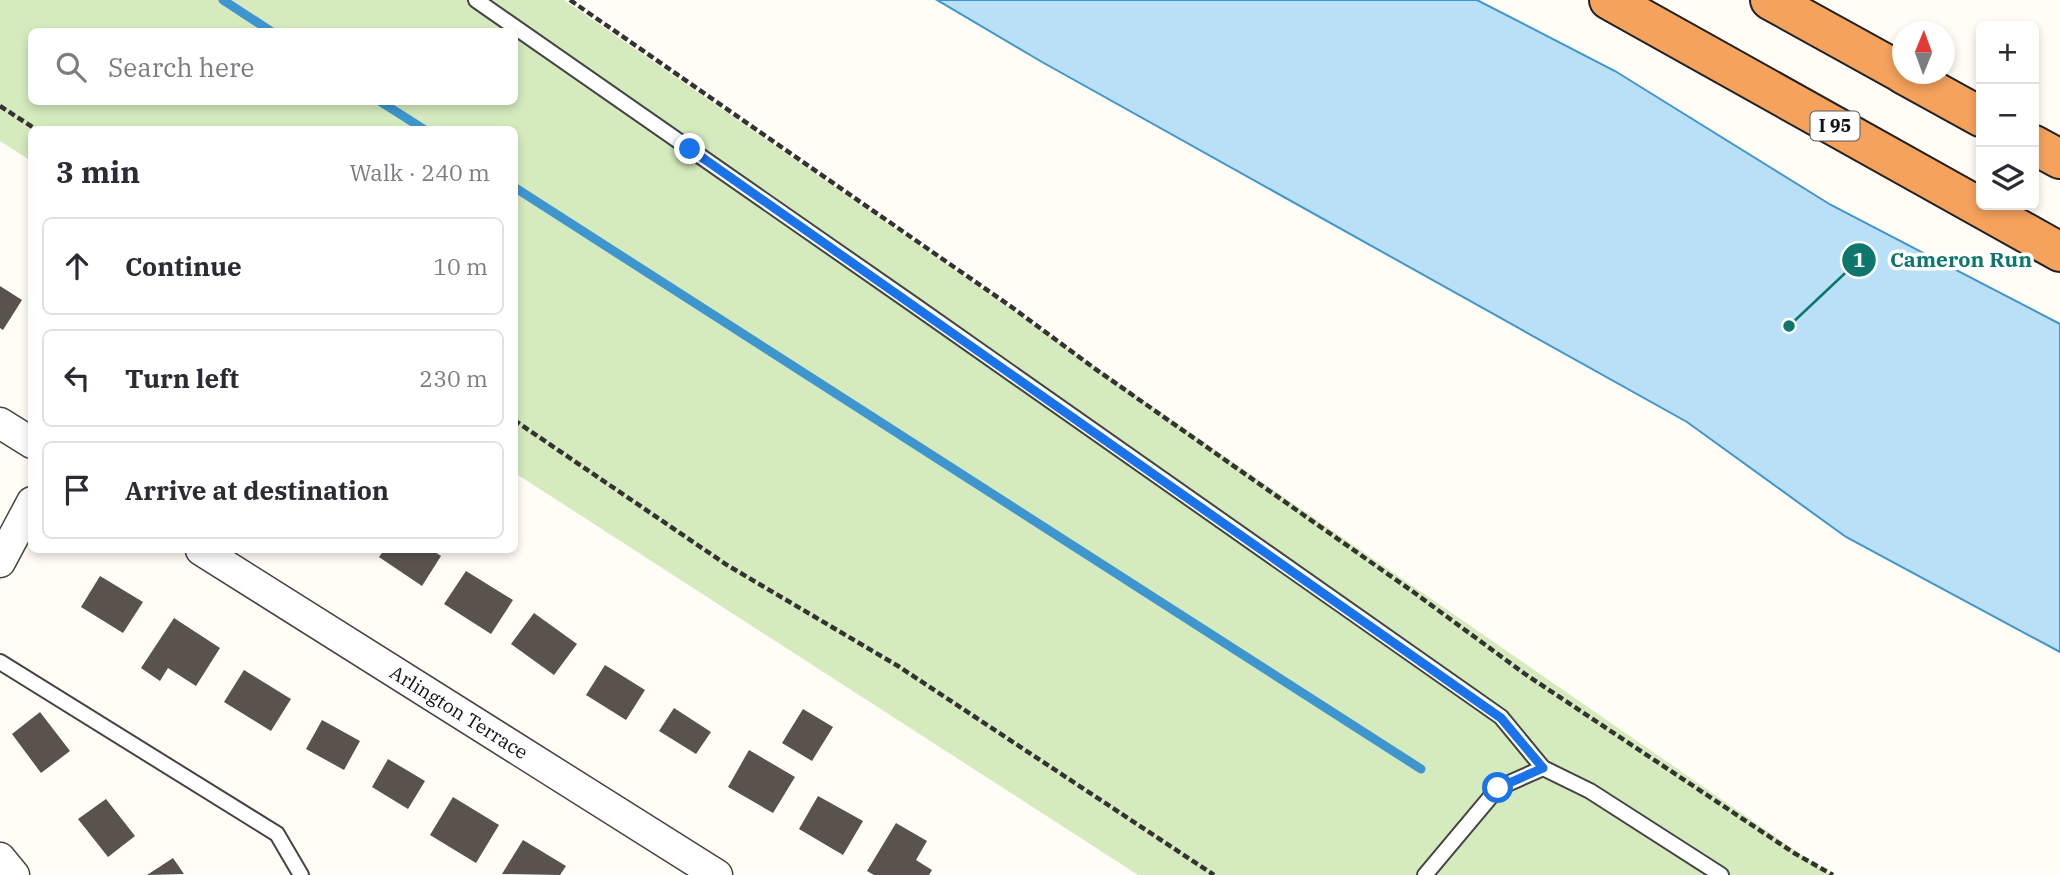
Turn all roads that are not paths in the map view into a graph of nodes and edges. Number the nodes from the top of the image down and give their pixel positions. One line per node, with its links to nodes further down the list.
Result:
1 (477, 0): 4 (lane)
2 (1609, 0): 11 (highway, I 95)
3 (1770, 0): 6 (highway)
4 (517, 28)
5 (518, 29): 18 (lane)
6 (1892, 68)
7 (1921, 84): 8 (highway)
8 (1976, 114)
9 (2038, 147): 10 (highway)
10 (2060, 159)
11 (2060, 252)
12 (0, 423): 13 (street)
13 (28, 440)
14 (28, 510): 16 (street)
15 (206, 553): 23 (street, Arlington Terrace)
16 (0, 562)
17 (0, 662): 22 (lane)
18 (1543, 768): 20 (lane); 24 (lane)
19 (0, 858): 21 (street)
20 (1429, 874)
21 (14, 875)
22 (301, 875)
23 (717, 875)
24 (1721, 875)

